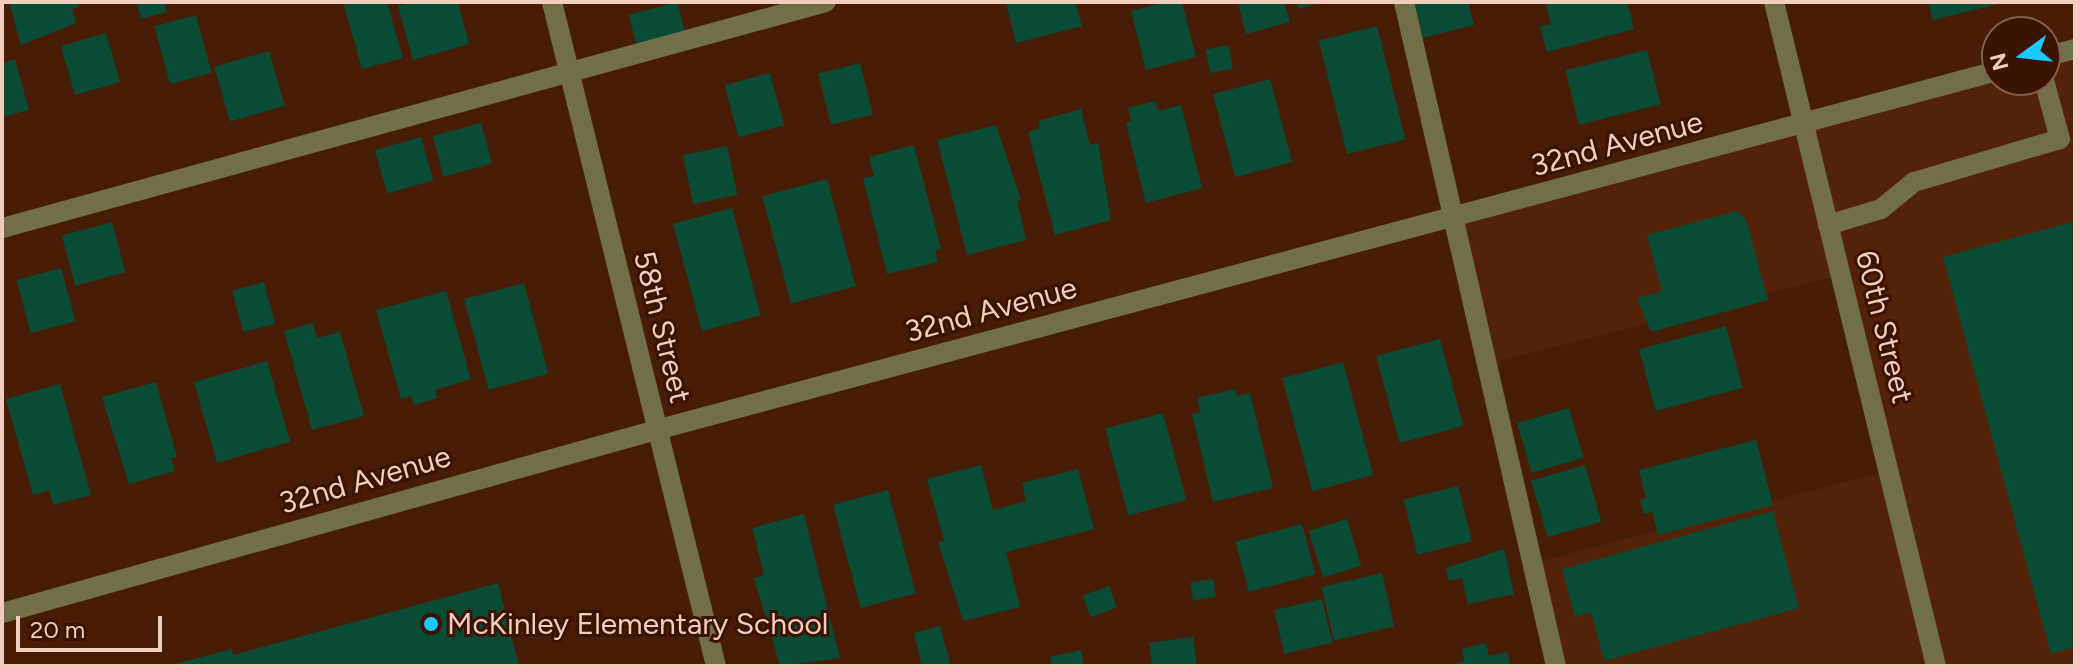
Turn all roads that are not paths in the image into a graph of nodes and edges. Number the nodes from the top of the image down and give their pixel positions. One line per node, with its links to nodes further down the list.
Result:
1 (552, 2): 5 (street, 58th Street)
2 (826, 2): 5 (street)
3 (1404, 2): 9 (street)
4 (1774, 2): 8 (street, 60th Street)
5 (569, 72): 11 (street); 12 (street, 58th Street)
6 (1981, 75): 8 (street, 32nd Avenue)
7 (2048, 96): 10 (street)
8 (1804, 125): 9 (street, 32nd Avenue); 10 (street, 60th Street)
9 (1455, 218): 12 (street, 32nd Avenue); 15 (street)
10 (1828, 225): 16 (street, 60th Street)
11 (2, 228)
12 (656, 430): 13 (street, 32nd Avenue); 14 (street, 58th Street)
13 (2, 613)
14 (716, 666)
15 (1556, 666)
16 (1936, 666)

